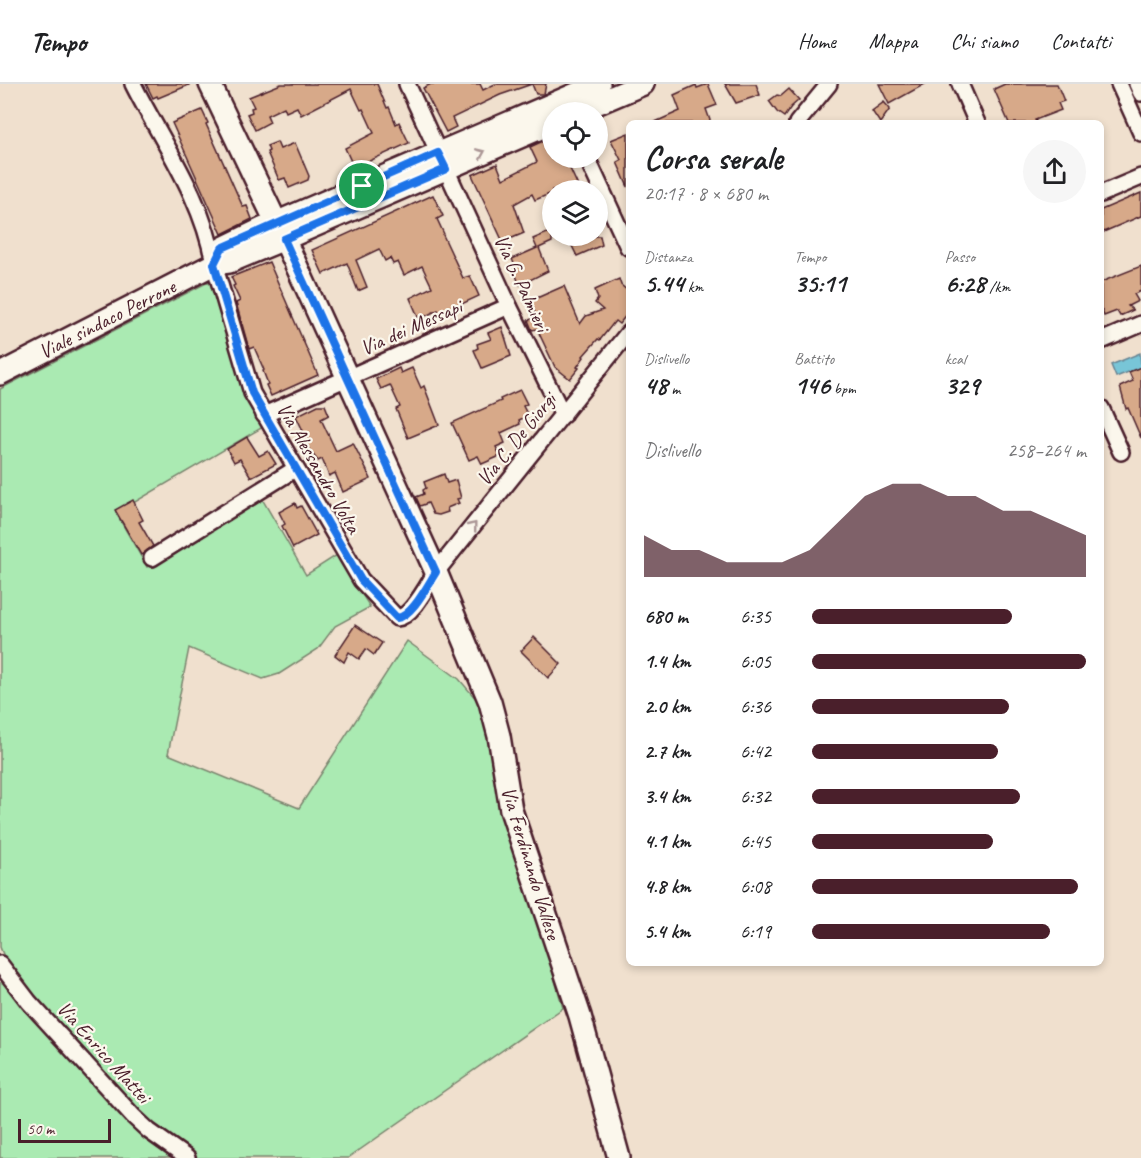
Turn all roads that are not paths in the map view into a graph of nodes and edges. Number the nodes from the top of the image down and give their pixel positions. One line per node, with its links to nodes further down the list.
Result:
1 (133, 84): 23 (street, Via Alessandro Volta)
2 (407, 84): 17 (street, Via G. Palmieri)
3 (599, 84): 17 (street)
4 (643, 84): 10 (street)
5 (960, 84): 14 (street)
6 (1119, 84): 16 (street)
7 (1137, 84): 11 (street)
8 (214, 85): 21 (street, Via Ferdinando Vallese)
9 (822, 87): 13 (street)
10 (616, 89): 12 (street)
11 (1141, 93)
12 (594, 102)
13 (799, 120)
14 (975, 120)
15 (542, 126): 17 (street, one-way to 15)
16 (1141, 133)
17 (442, 161): 21 (street, Viale sindaco Perrone); 24 (street, Via G. Palmieri)
18 (592, 168): 22 (street)
19 (1141, 177): 20 (street)
20 (1104, 193)
21 (280, 231): 23 (street, Viale sindaco Perrone); 29 (street, Via Ferdinando Vallese)
22 (626, 243)
23 (214, 264): 28 (street, Viale sindaco Perrone); 30 (street, Via Alessandro Volta)
24 (509, 306): 29 (street, Via dei Messapi); 31 (street, Via G. Palmieri)
25 (1141, 324): 27 (street)
26 (626, 336): 31 (street, Via C. De Giorgi)
27 (1104, 340)
28 (0, 374)
29 (347, 378): 30 (street, Via dei Messapi); 36 (street, Via Ferdinando Vallese)
30 (264, 415): 34 (street, Via Alessandro Volta)
31 (563, 415): 36 (street, Via C. De Giorgi, one-way to 31)
32 (1104, 415): 33 (street)
33 (1120, 452)
34 (295, 469): 35 (street); 36 (street, Via Alessandro Volta)
35 (152, 558)
36 (436, 572): 39 (street, Via Ferdinando Vallese)
37 (0, 964): 38 (street, Via Enrico Mattei)
38 (187, 1158)
39 (619, 1158)

